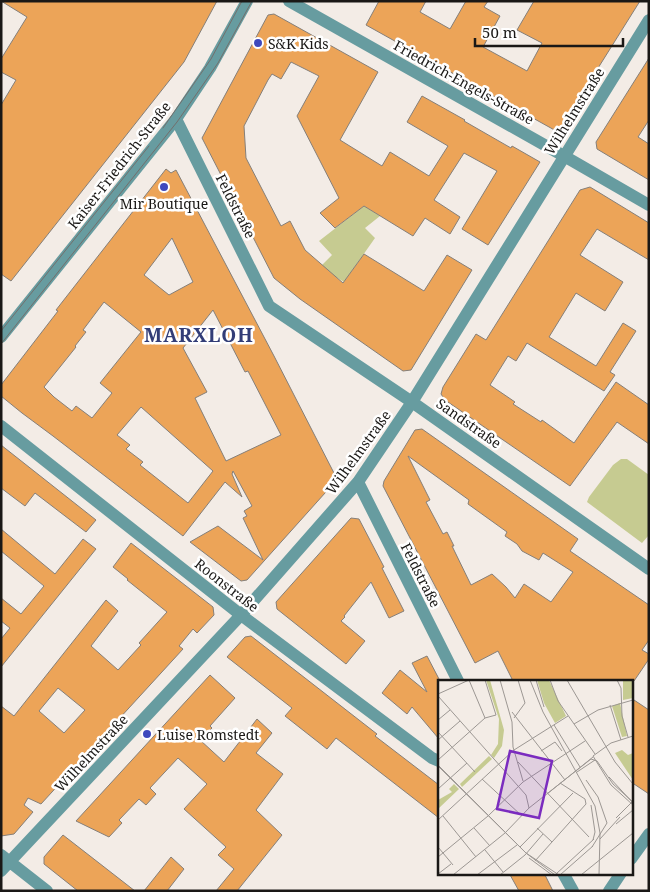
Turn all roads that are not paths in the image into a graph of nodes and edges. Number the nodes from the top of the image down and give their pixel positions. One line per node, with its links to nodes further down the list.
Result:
1 (247, 1): 4 (street, Kaiser-Friedrich-Straße)
2 (289, 1): 5 (street, Friedrich-Engels-Straße)
3 (649, 20): 5 (street, Wilhelmstraße)
4 (176, 119): 7 (street, Feldstraße); 8 (street, Kaiser-Friedrich-Straße)
5 (564, 156): 6 (street, Friedrich-Engels-Straße); 9 (street, Wilhelmstraße)
6 (649, 205)
7 (270, 306): 9 (street, Sandstraße)
8 (1, 337)
9 (412, 402): 11 (street, Wilhelmstraße); 12 (street, Sandstraße)
10 (1, 426): 13 (street, Roonstraße)
11 (358, 482): 13 (street, Wilhelmstraße); 14 (street, Feldstraße)
12 (649, 569)
13 (241, 615): 15 (street, Roonstraße); 18 (street, Wilhelmstraße)
14 (457, 680)
15 (438, 761)
16 (649, 834): 17 (street)
17 (632, 858)
18 (4, 862): 21 (street)
19 (564, 874): 22 (street)
20 (620, 874): 23 (street)
21 (46, 891)
22 (573, 891)
23 (609, 891)

